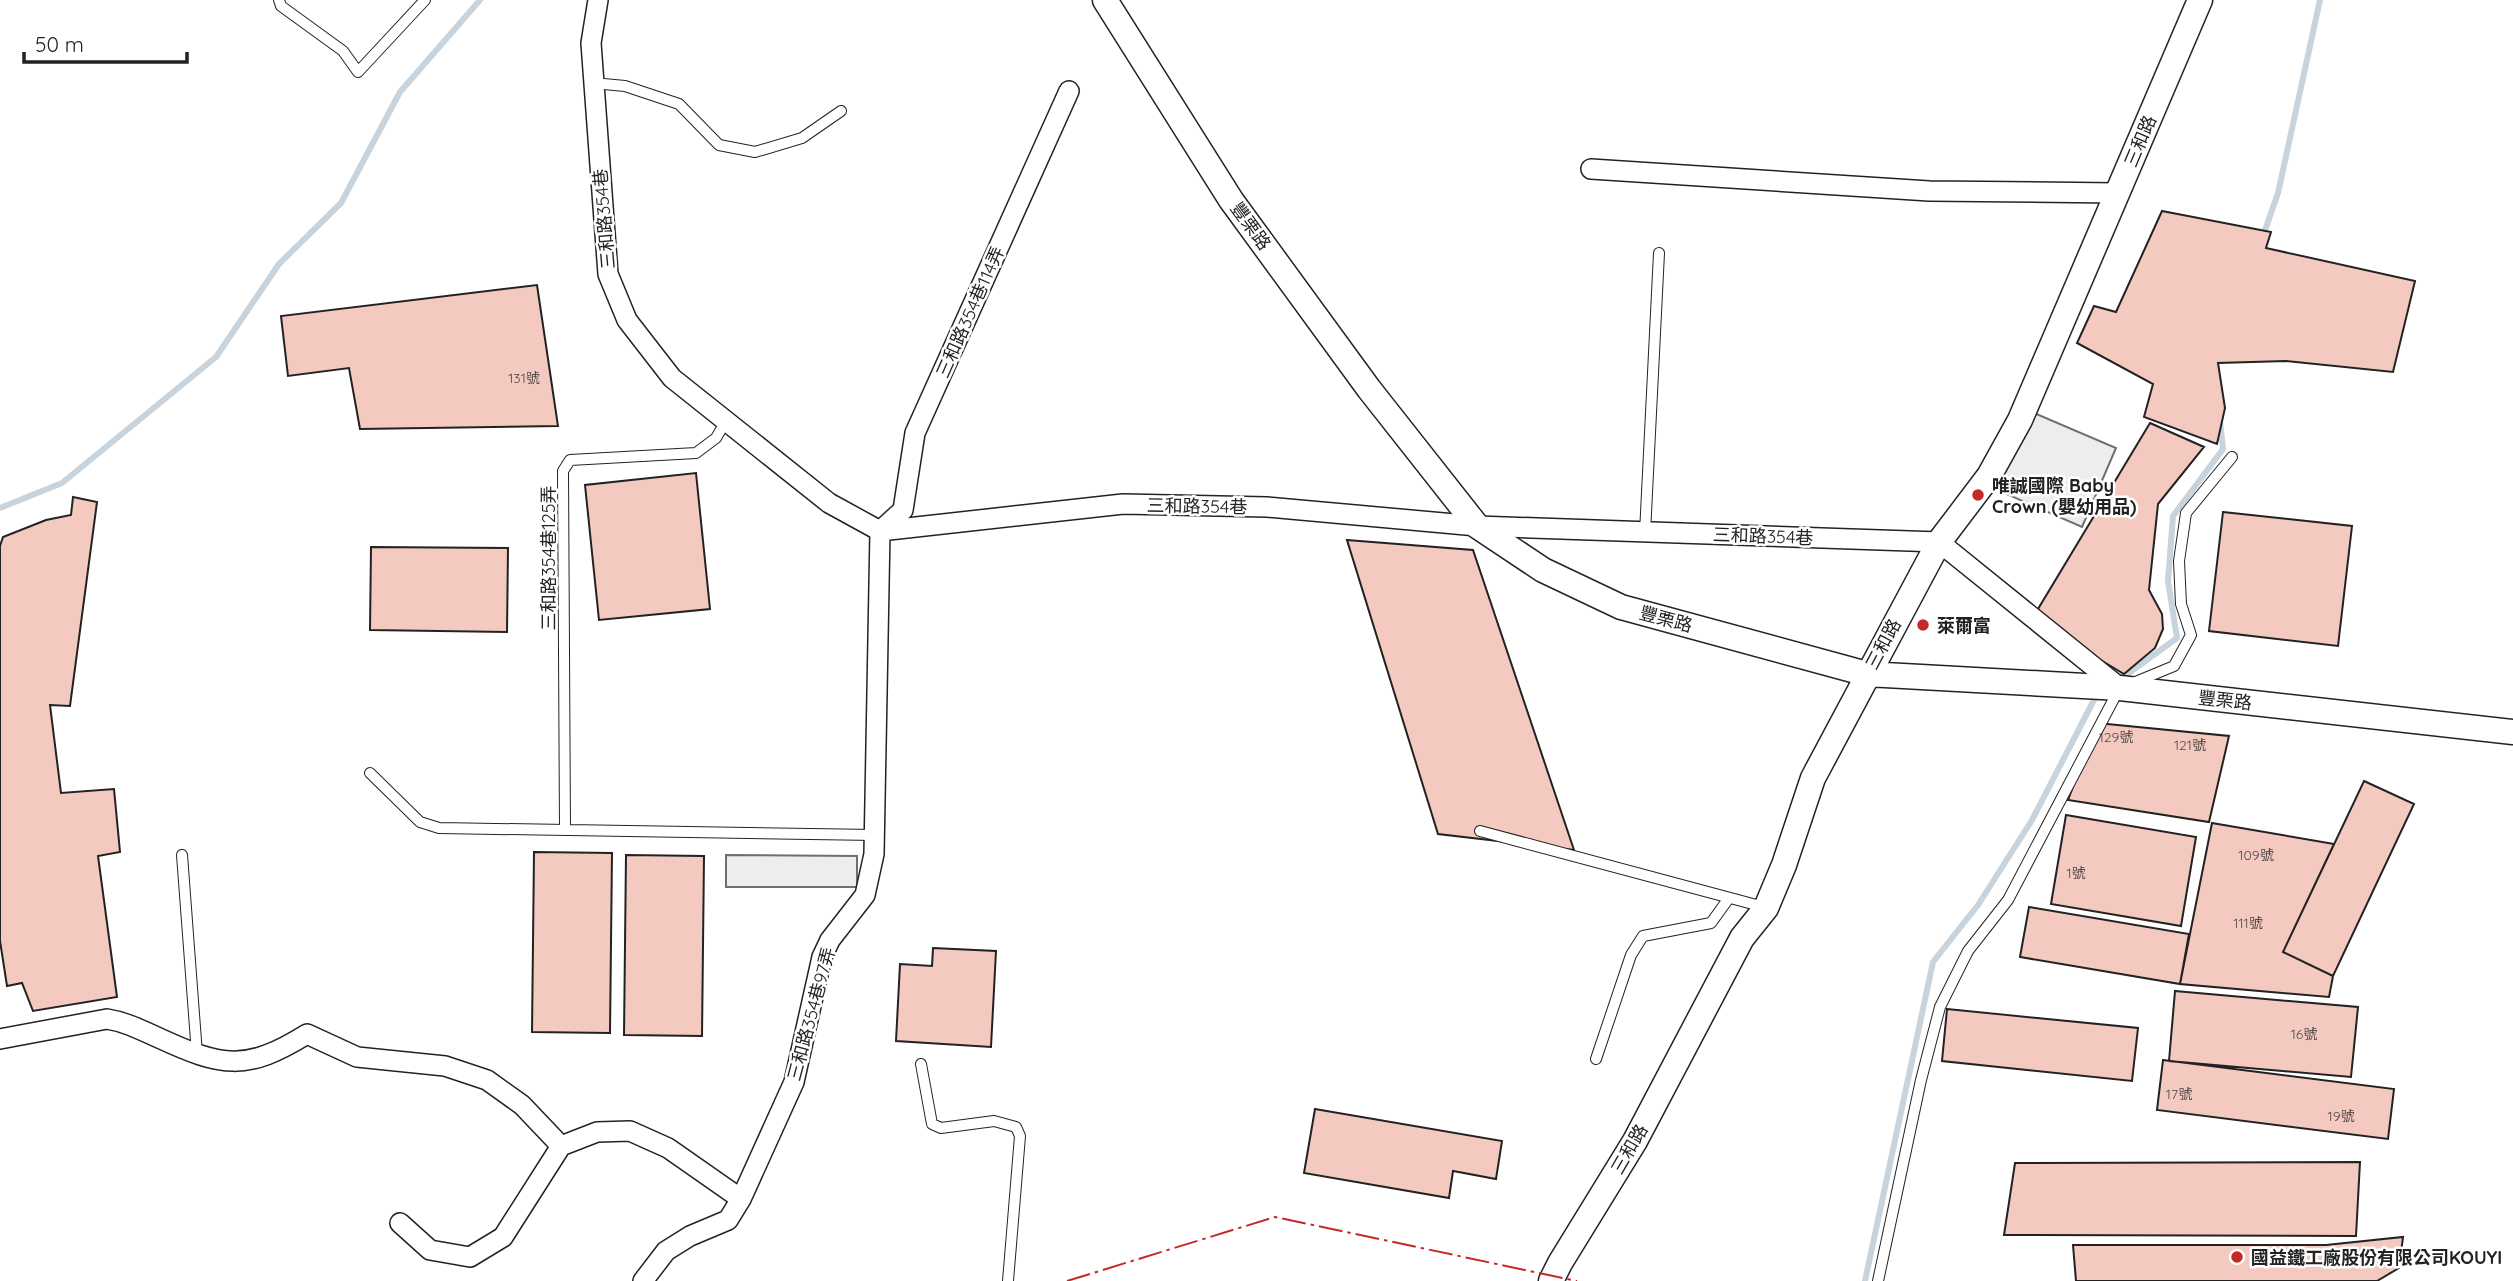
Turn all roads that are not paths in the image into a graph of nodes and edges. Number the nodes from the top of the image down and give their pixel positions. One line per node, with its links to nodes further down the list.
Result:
1 (279, 0): 2 (lane)
2 (425, 0)
3 (598, 0): 6 (street, 三和路354巷)
4 (1105, 0): 14 (street, 豐栗路)
5 (2200, 0): 10 (street, 三和路)
6 (593, 83): 8 (lane); 12 (street, 三和路354巷)
7 (1069, 91): 15 (street, 三和路354巷114弄)
8 (841, 111)
9 (1591, 169): 10 (street)
10 (2118, 193): 17 (street, 三和路)
11 (1659, 253): 16 (lane)
12 (726, 421): 15 (street, 三和路354巷); 22 (lane, 三和路354巷125弄)
13 (2232, 457): 19 (lane)
14 (1477, 526): 15 (street, 三和路354巷); 16 (street, 三和路354巷); 18 (street, 豐栗路)
15 (880, 531): 24 (street, 三和路354巷97弄)
16 (1644, 533): 17 (street, 三和路354巷)
17 (1939, 542): 18 (street, 三和路); 19 (street)
18 (1867, 674): 19 (street, 豐栗路); 27 (street, 三和路)
19 (2120, 688): 20 (street, 豐栗路); 38 (lane)
20 (2513, 732)
21 (370, 773): 22 (lane)
22 (565, 830): 24 (lane)
23 (1480, 831): 26 (lane)
24 (875, 835): 33 (street, 三和路354巷97弄)
25 (182, 855): 29 (lane)
26 (1729, 898): 27 (lane); 30 (lane)
27 (1766, 908): 37 (street, 三和路)
28 (0, 1039): 29 (street)
29 (197, 1054): 32 (street)
30 (1596, 1059)
31 (921, 1064): 36 (lane)
32 (561, 1146): 33 (street); 34 (street)
33 (741, 1199): 35 (street, 三和路354巷97弄)
34 (400, 1223)
35 (643, 1281)
36 (1008, 1281)
37 (1552, 1281)
38 (1878, 1281)

